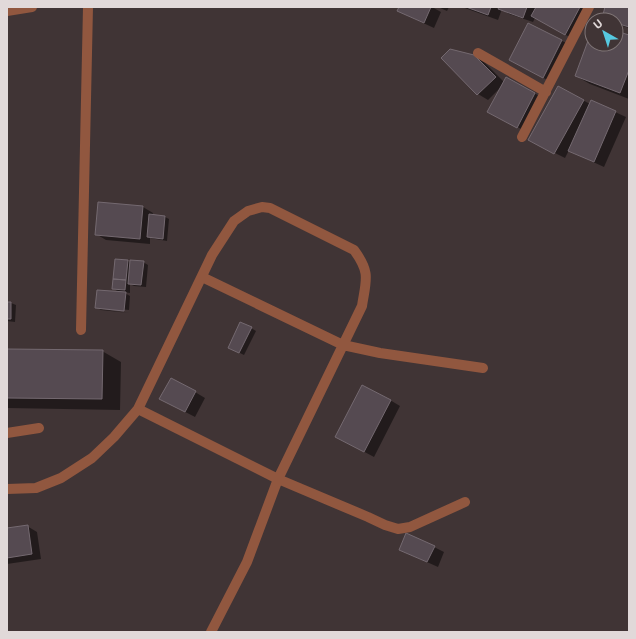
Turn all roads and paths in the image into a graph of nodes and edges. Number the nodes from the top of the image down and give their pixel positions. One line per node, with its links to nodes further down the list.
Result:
1 (32, 7): 4 (street)
2 (88, 7): 9 (street)
3 (589, 7): 6 (street)
4 (7, 11)
5 (478, 53): 6 (street)
6 (546, 92): 7 (street)
7 (522, 137)
8 (202, 277): 10 (street); 10 (street); 12 (street)
9 (80, 330)
10 (343, 345): 11 (street); 15 (street)
11 (483, 368)
12 (138, 409): 15 (street); 16 (street)
13 (39, 428): 14 (street)
14 (7, 433)
15 (278, 479): 17 (street); 18 (street)
16 (7, 489)
17 (465, 502)
18 (211, 632)

